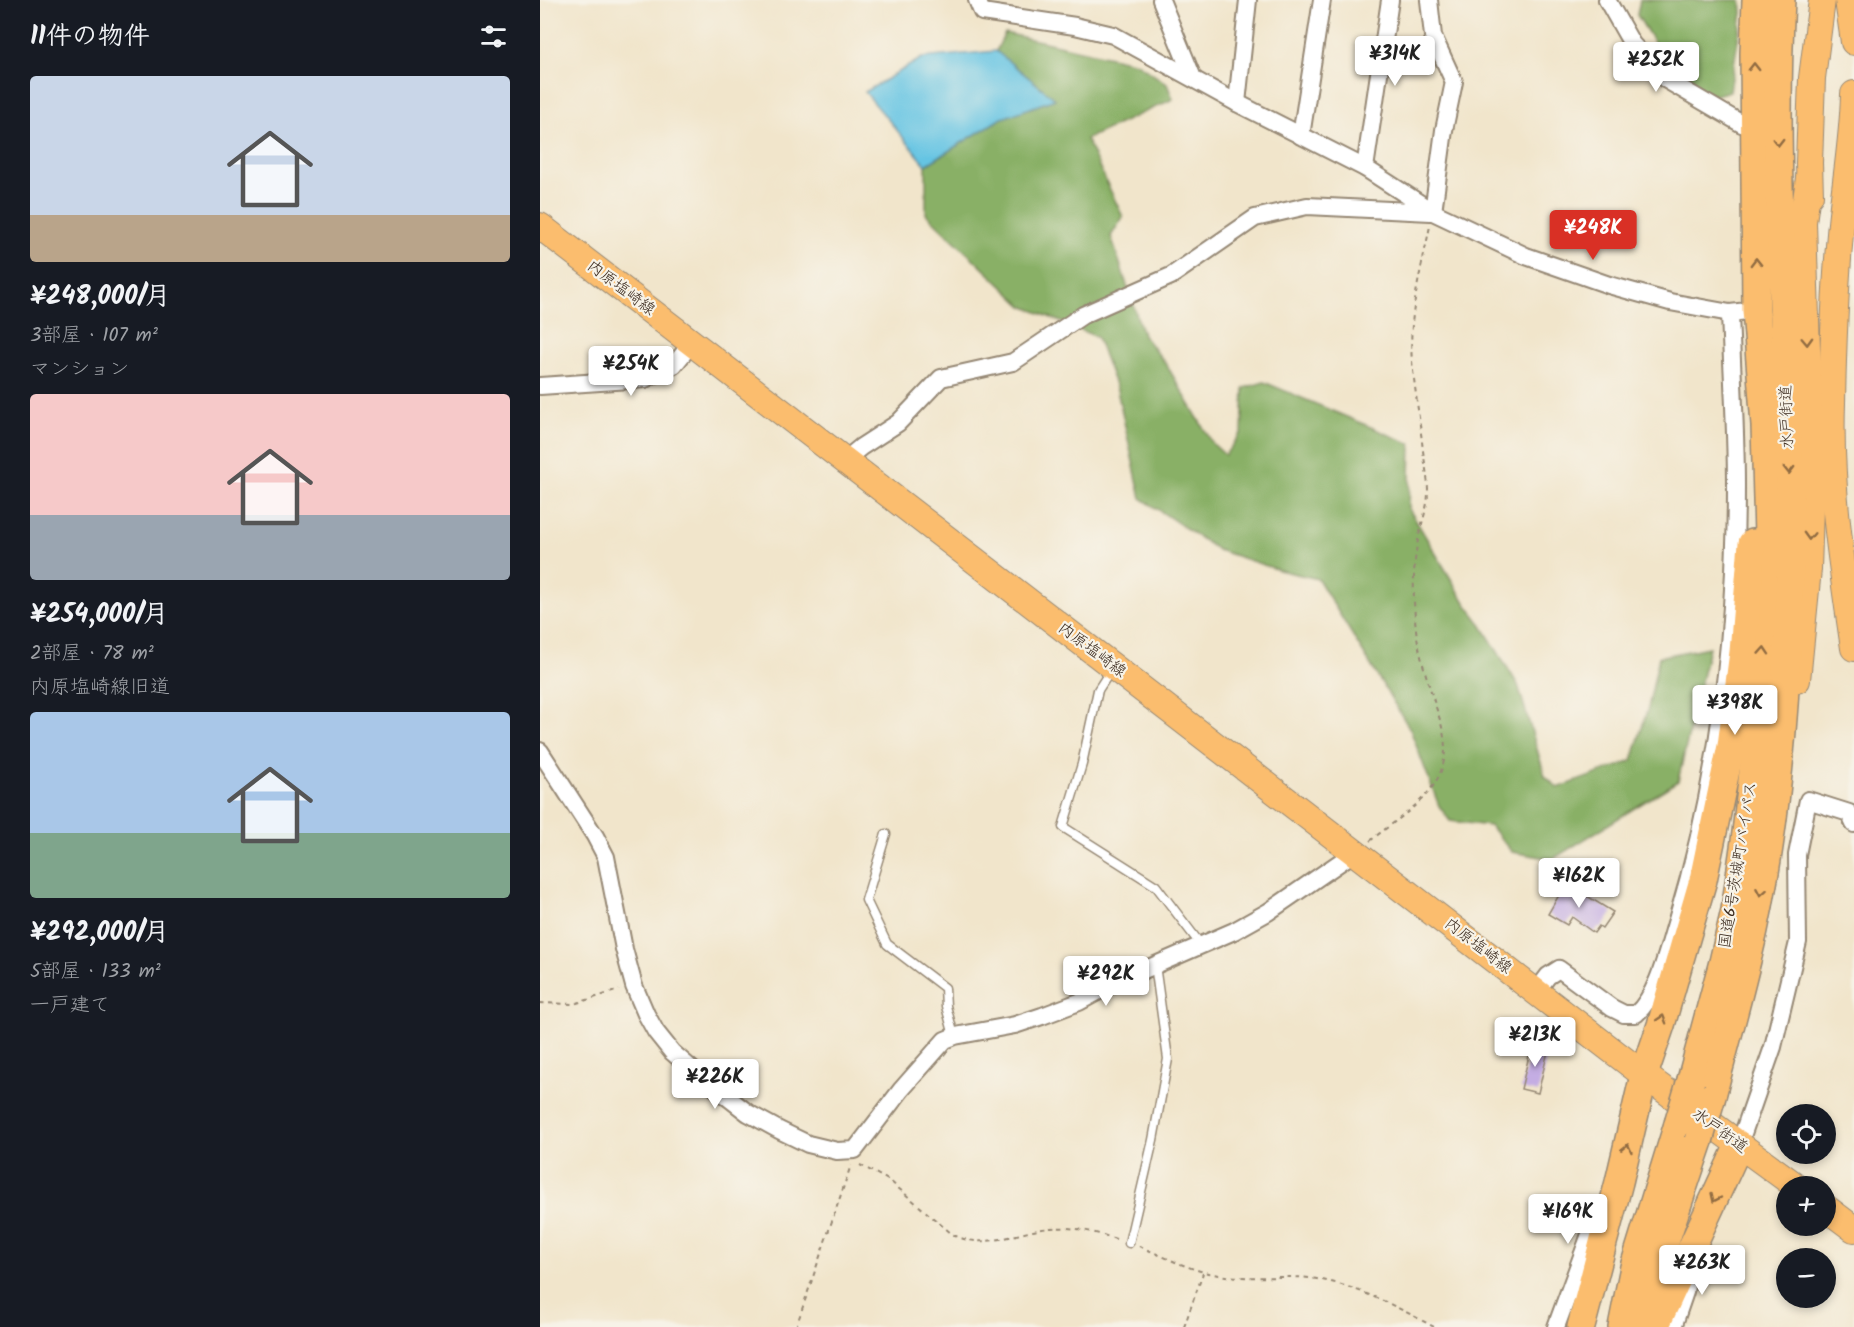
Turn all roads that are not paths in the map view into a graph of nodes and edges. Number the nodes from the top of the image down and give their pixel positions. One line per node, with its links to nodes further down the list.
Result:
1 (977, 0): 13 (street)
2 (1161, 0): 13 (street)
3 (1248, 0): 15 (street)
4 (1322, 0): 17 (street)
5 (1390, 0): 18 (street)
6 (1429, 0): 20 (street)
7 (1607, 0): 16 (street)
8 (1756, 0): 16 (highway, 水戸街道, one-way to 8)
9 (1781, 0): 34 (highway, 水戸街道, one-way to 34)
10 (1822, 0): 19 (main road)
11 (1848, 0): 12 (main road)
12 (1854, 42)
13 (1193, 78): 15 (street)
14 (1854, 94): 22 (main road)
15 (1237, 103): 17 (street)
16 (1755, 128): 23 (highway, 水戸街道, one-way to 16)
17 (1300, 136): 18 (street)
18 (1365, 168): 20 (street)
19 (1809, 178): 26 (main road); 34 (main road, one-way to 34)
20 (1433, 212): 23 (street); 28 (street)
21 (540, 226): 24 (main road, 内原塩崎線)
22 (1847, 236): 26 (main road)
23 (1743, 312): 27 (highway, 水戸街道); 38 (street)
24 (692, 343): 25 (street); 28 (main road, 内原塩崎線)
25 (540, 386)
26 (1832, 404): 29 (main road)
27 (1765, 425): 40 (highway, one-way to 27); 41 (highway, 国道6号茨城町バイパス, one-way to 27)
28 (844, 461): 30 (main road, 内原塩崎線)
29 (1854, 648)
30 (1114, 666): 35 (main road, 内原塩崎線); 36 (lane)
31 (540, 751): 39 (street)
32 (1854, 824): 42 (street)
33 (886, 834): 39 (lane)
34 (1771, 834): 41 (highway, 国道6号茨城町バイパス, one-way to 41)
35 (1355, 852): 36 (street); 38 (main road, 内原塩崎線)
36 (1201, 945): 37 (street)
37 (1155, 965): 39 (street); 47 (lane)
38 (1536, 992): 40 (main road, 内原塩崎線)
39 (954, 1036)
40 (1644, 1075): 42 (main road, 水戸街道); 44 (highway, one-way to 40)
41 (1701, 1088): 51 (highway, 国道6号茨城町バイパス, bridge); 52 (highway, 国道6号茨城町バイパス, bridge)
42 (1739, 1145): 43 (main road, 水戸街道); 48 (highway, one-way to 48)
43 (1782, 1176)
44 (1619, 1182): 49 (street); 50 (highway)
45 (1836, 1216): 46 (main road)
46 (1854, 1229)
47 (1129, 1243)
48 (1686, 1259): 53 (highway); 54 (street)
49 (1556, 1327)
50 (1581, 1327)
51 (1622, 1327)
52 (1635, 1327)
53 (1655, 1327)
54 (1673, 1327)

